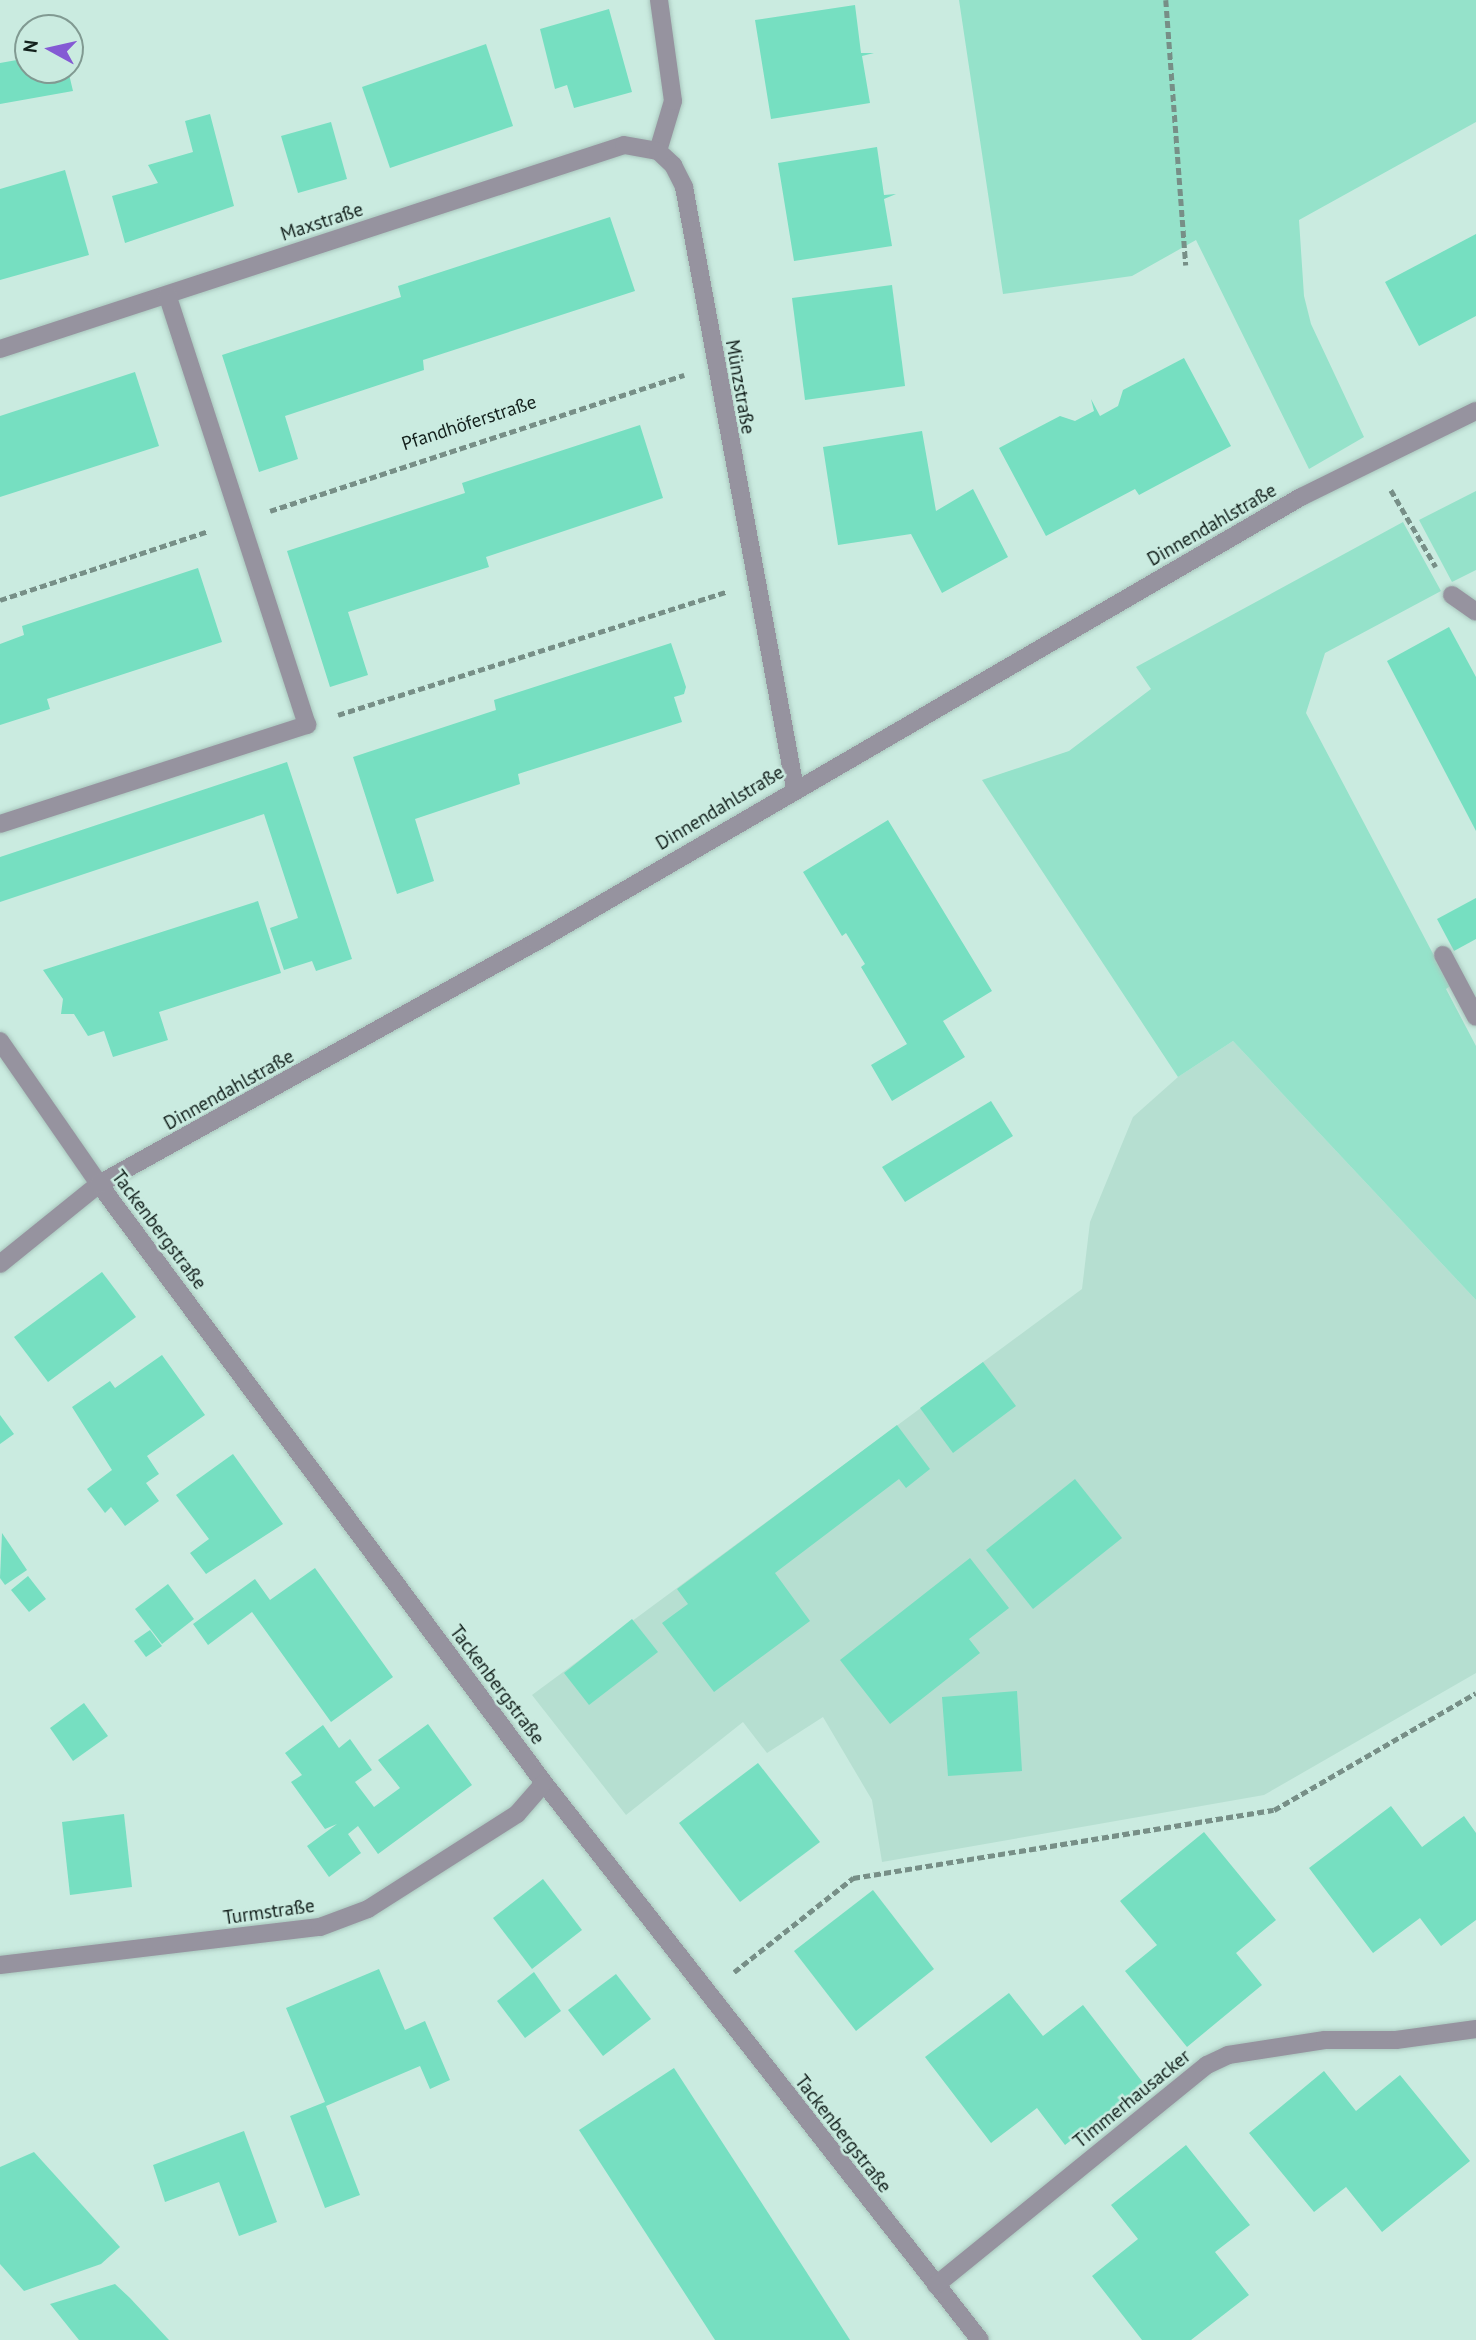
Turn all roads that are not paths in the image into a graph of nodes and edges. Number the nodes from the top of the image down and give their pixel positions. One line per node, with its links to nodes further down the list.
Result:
1 (659, 0): 2 (street)
2 (658, 151): 3 (street, Maxstraße); 8 (street, Münzstraße)
3 (167, 295): 4 (street, Maxstraße); 9 (street)
4 (0, 349)
5 (1476, 411): 8 (street, Dinnendahlstraße)
6 (1452, 595): 7 (street)
7 (1476, 612)
8 (795, 788): 13 (street, Dinnendahlstraße)
9 (0, 824)
10 (1443, 955): 11 (street)
11 (1476, 1017)
12 (0, 1041): 13 (street, Tackenbergstraße)
13 (99, 1184): 14 (street, Dinnendahlstraße); 15 (street, Tackenbergstraße)
14 (0, 1264)
15 (544, 1783): 16 (street, Turmstraße); 18 (street, Tackenbergstraße)
16 (0, 1965)
17 (1476, 2029): 18 (street, Timmerhausacker)
18 (936, 2285): 19 (street, Tackenbergstraße)
19 (980, 2340)

